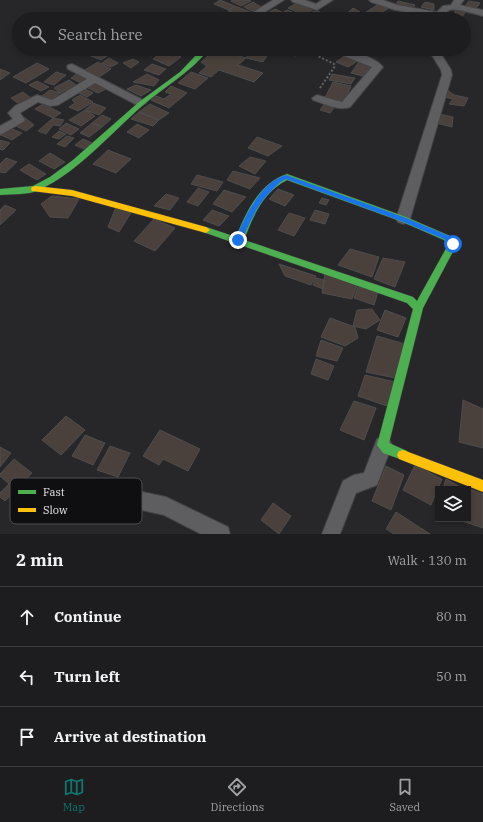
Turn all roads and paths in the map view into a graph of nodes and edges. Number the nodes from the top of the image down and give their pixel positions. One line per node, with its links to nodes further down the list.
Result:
1 (279, 0): 6 (street)
2 (296, 0): 3 (street)
3 (328, 0)
4 (374, 0): 7 (street)
5 (457, 3): 8 (street); 9 (street)
6 (262, 12)
7 (417, 12)
8 (442, 12)
9 (483, 14)
10 (199, 56): 17 (street)
11 (318, 56): 16 (path)
12 (353, 56): 16 (street)
13 (437, 56): 21 (street)
14 (72, 67): 15 (street)
15 (95, 80): 17 (street); 18 (street)
16 (317, 98)
17 (141, 103): 19 (street)
18 (0, 131)
19 (35, 189): 20 (street); 22 (street)
20 (0, 192)
21 (403, 219): 22 (street); 23 (street)
22 (238, 240): 23 (street)
23 (418, 308): 24 (street)
24 (383, 445): 25 (street); 28 (street)
25 (483, 486)
26 (142, 501): 27 (street)
27 (222, 534)
28 (331, 534)

